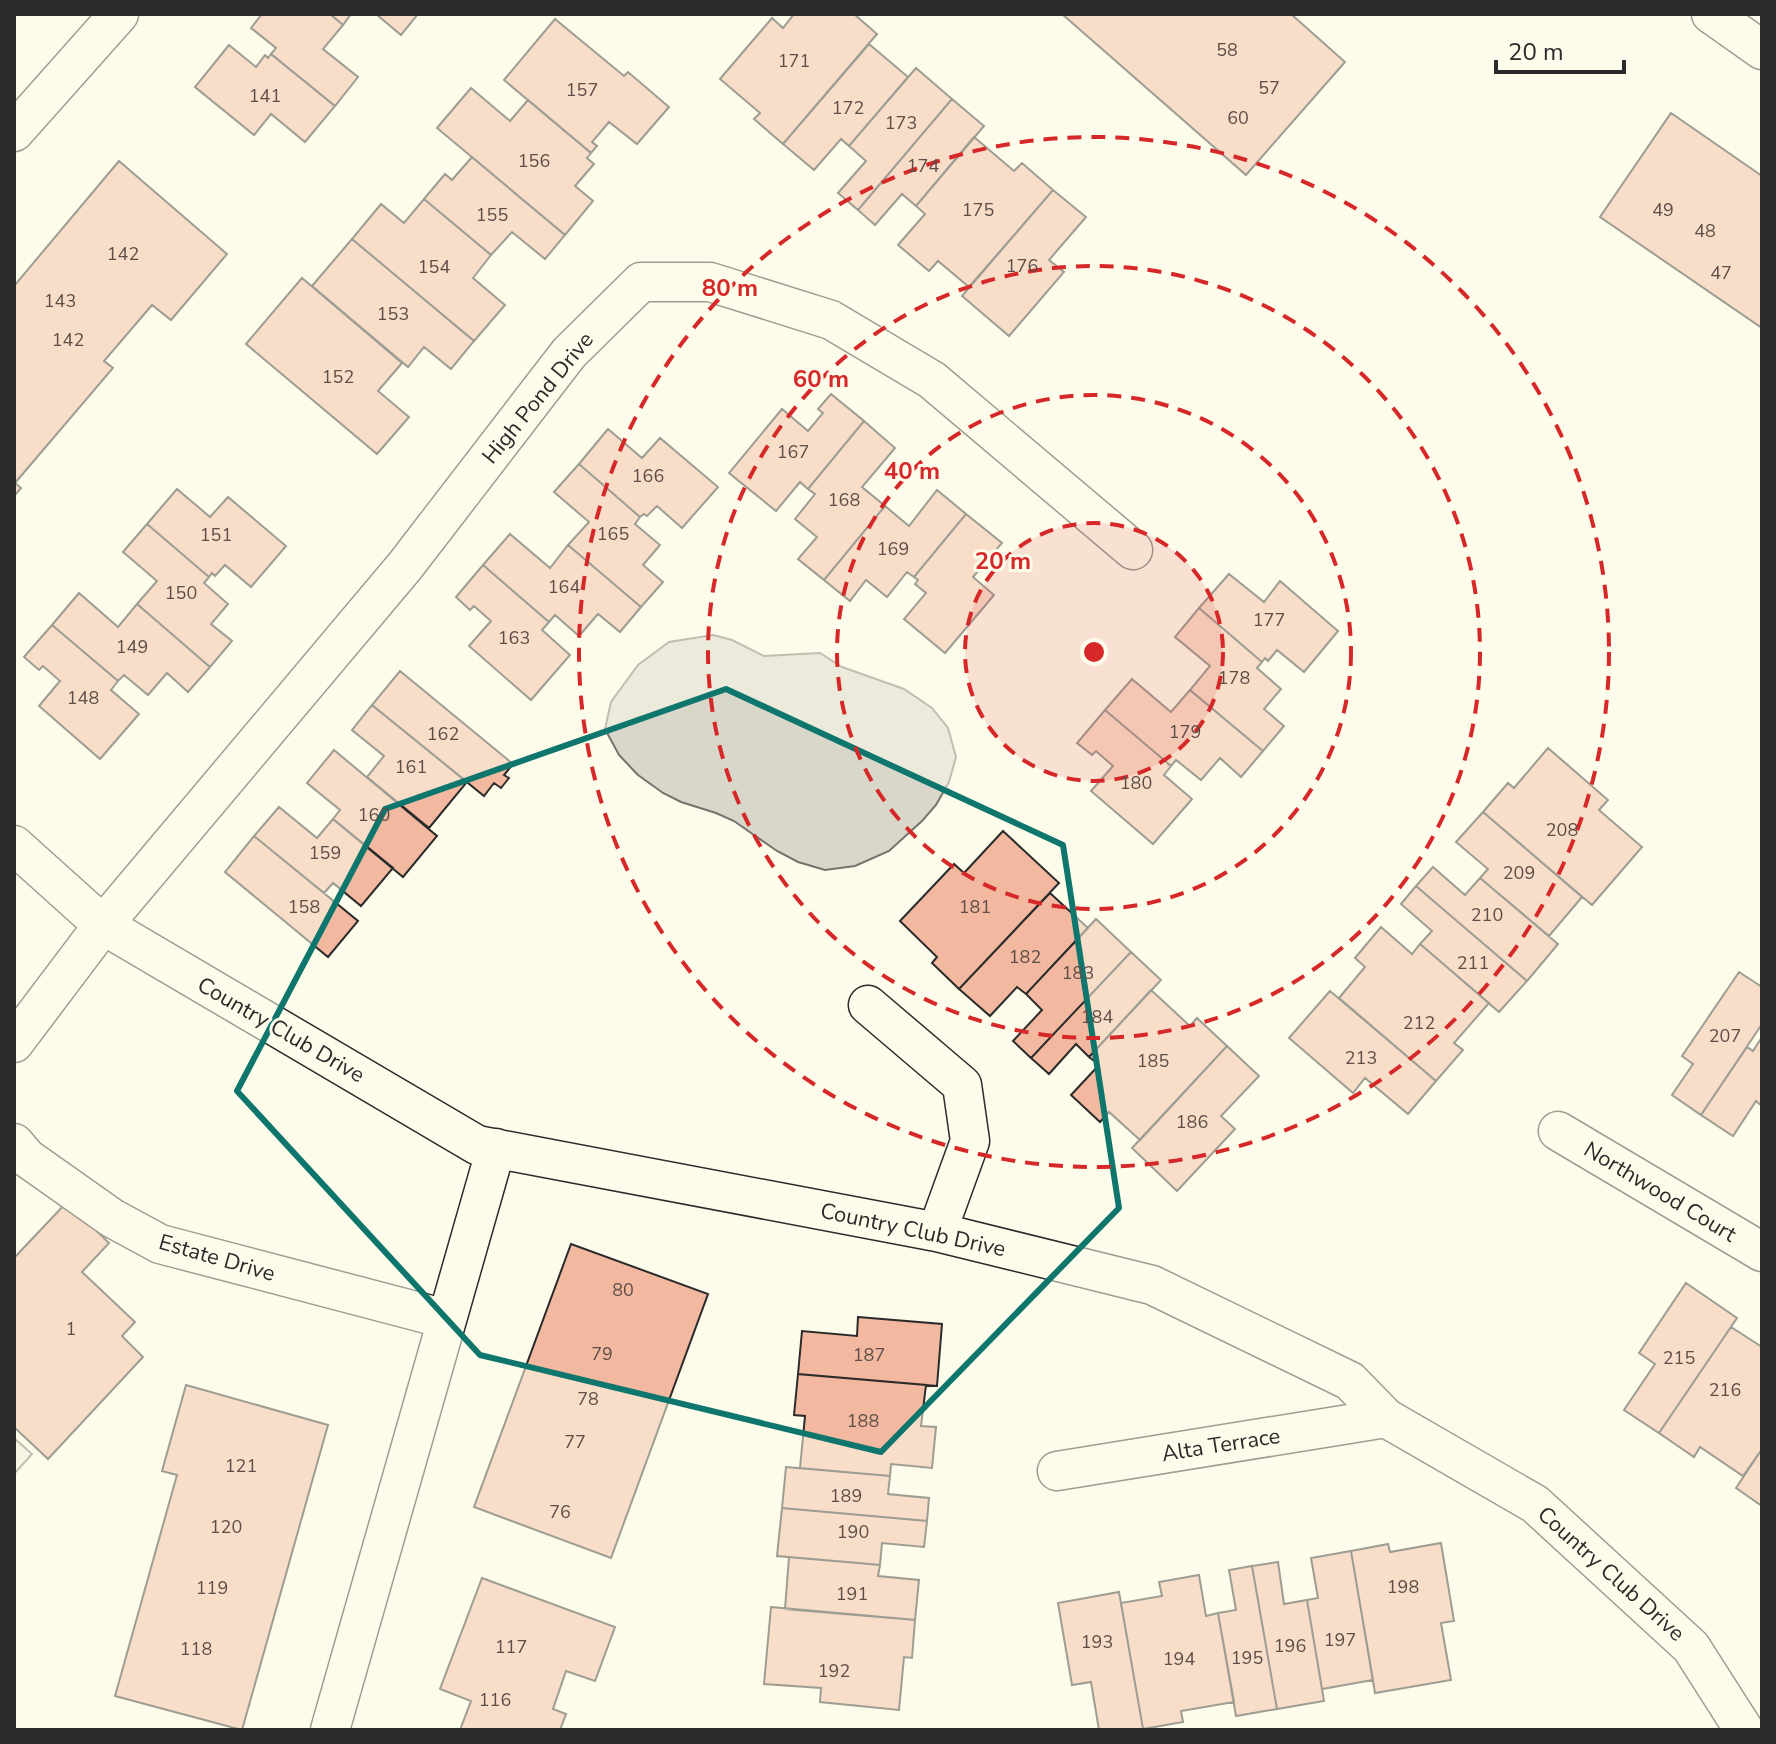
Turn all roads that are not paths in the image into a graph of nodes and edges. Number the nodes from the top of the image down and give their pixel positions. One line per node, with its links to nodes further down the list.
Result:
1 (119, 14): 4 (street)
2 (1711, 14): 3 (street)
3 (1762, 50)
4 (14, 132)
5 (1133, 550): 7 (street, High Pond Drive)
6 (14, 845): 7 (street, Country Club Drive)
7 (103, 925): 9 (street); 12 (street, Country Club Drive)
8 (868, 1005): 13 (street)
9 (14, 1043)
10 (1558, 1131): 14 (street, Northwood Court)
11 (14, 1143): 15 (street, Estate Drive)
12 (496, 1148): 13 (street, Country Club Drive); 15 (street)
13 (937, 1232): 16 (street, Country Club Drive)
14 (1762, 1252)
15 (446, 1319): 18 (street)
16 (1386, 1418): 17 (street, Alta Terrace); 19 (street, Country Club Drive)
17 (1057, 1471)
18 (330, 1730)
19 (1744, 1730)

